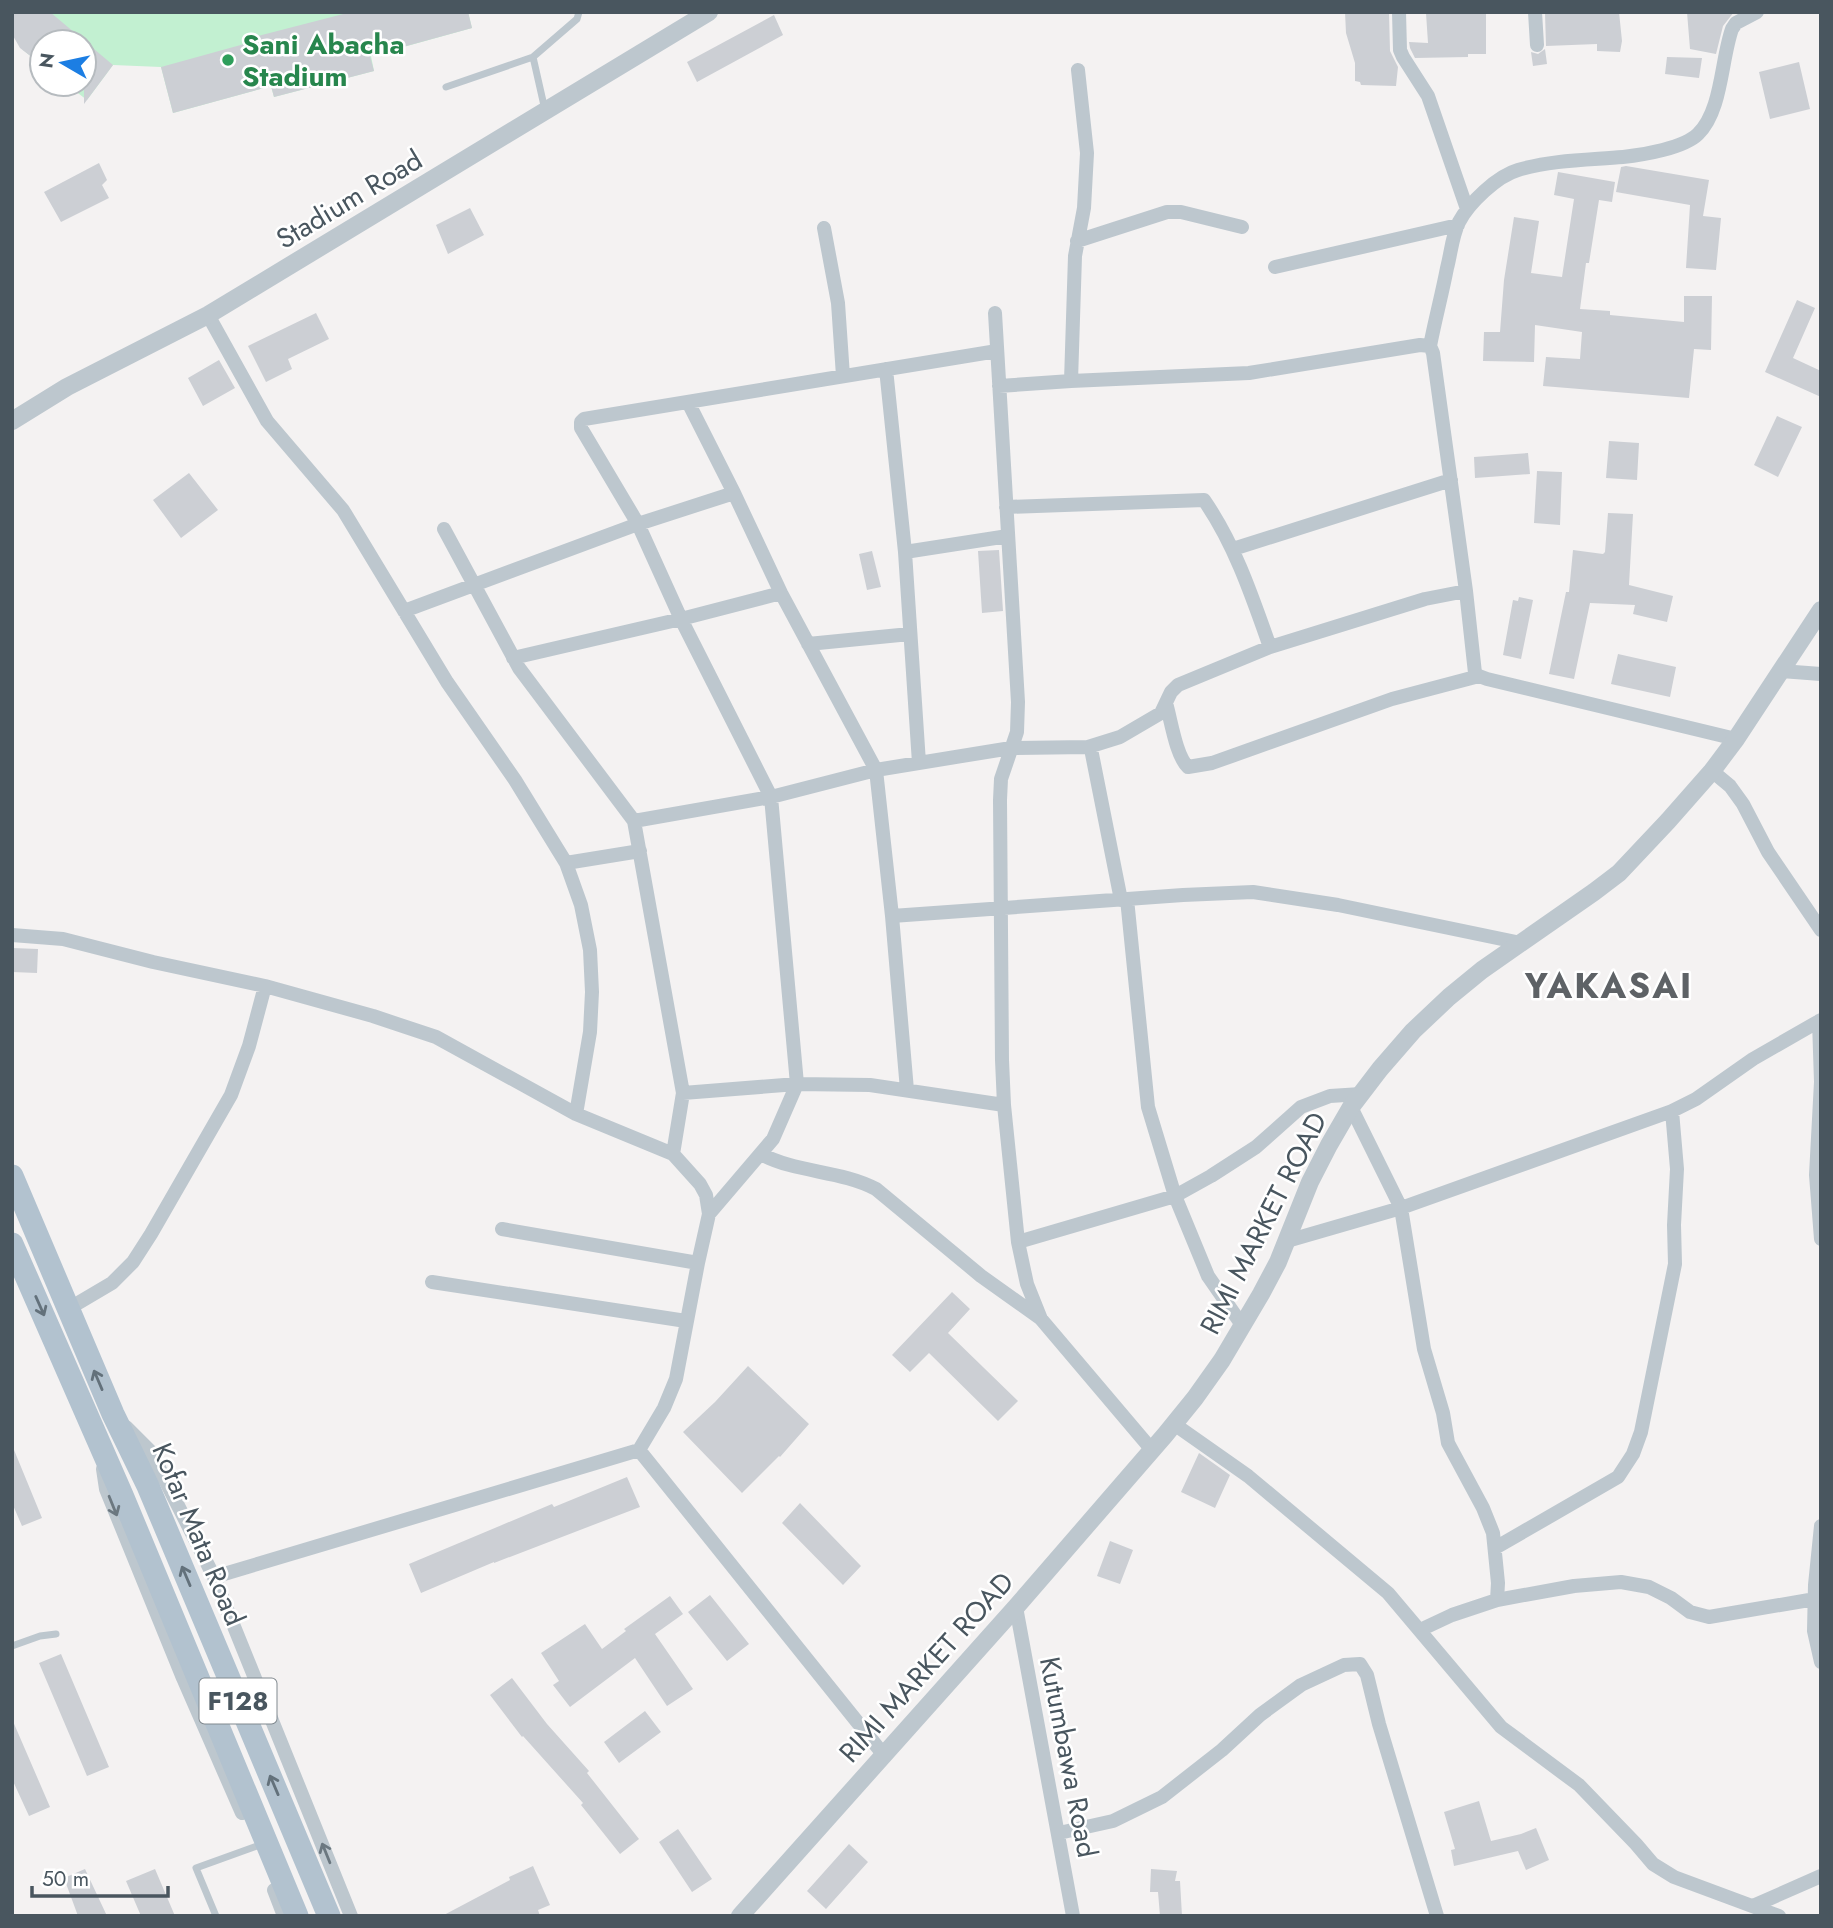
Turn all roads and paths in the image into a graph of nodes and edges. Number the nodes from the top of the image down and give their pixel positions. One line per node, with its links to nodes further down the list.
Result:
1 (579, 12): 7 (lane)
2 (709, 12): 10 (street, Stadium Road)
3 (1399, 12): 11 (street)
4 (1535, 12): 6 (street)
5 (1757, 12): 11 (street)
6 (1538, 45)
7 (533, 57): 9 (lane); 10 (lane)
8 (1078, 70): 15 (street)
9 (446, 87)
10 (545, 111): 18 (street, Stadium Road)
11 (1467, 209): 12 (street)
12 (1458, 225): 16 (street); 19 (street)
13 (1242, 227): 15 (street)
14 (824, 228): 22 (street)
15 (1076, 241): 23 (street)
16 (1275, 267)
17 (995, 313): 20 (street)
18 (208, 315): 26 (street, Stadium Road); 39 (street)
19 (1430, 346): 23 (street); 27 (street)
20 (997, 351): 21 (street); 24 (street)
21 (886, 369): 22 (street); 34 (street)
22 (843, 376): 25 (street)
23 (1071, 381): 24 (street)
24 (999, 386): 29 (street)
25 (688, 402): 28 (street); 30 (street)
26 (12, 421)
27 (1451, 480): 33 (street); 36 (street)
28 (734, 494): 30 (street); 37 (street)
29 (1006, 507): 32 (street); 33 (street)
30 (638, 524): 35 (street); 40 (street)
31 (444, 528): 35 (street)
32 (1008, 536): 34 (street); 51 (street)
33 (1233, 550): 43 (street)
34 (905, 552): 41 (street)
35 (474, 585): 39 (street); 44 (street)
36 (1466, 591): 43 (street); 47 (street)
37 (781, 593): 40 (street); 42 (street)
38 (1821, 610): 45 (street, RIMI MARKET ROAD)
39 (404, 611): 58 (street)
40 (681, 619): 44 (street); 55 (street)
41 (910, 634): 42 (street); 52 (street)
42 (808, 643): 53 (street)
43 (1270, 647): 48 (street)
44 (513, 658): 56 (street)
45 (1782, 671): 46 (street); 49 (street, RIMI MARKET ROAD)
46 (1821, 674)
47 (1479, 676): 48 (street); 49 (street)
48 (1166, 704): 50 (street)
49 (1736, 739): 54 (street, RIMI MARKET ROAD)
50 (1088, 747): 51 (street); 59 (street)
51 (1011, 748): 52 (street); 60 (street)
52 (919, 763): 53 (street)
53 (876, 770): 55 (street); 61 (street)
54 (1712, 771): 62 (street); 64 (street, RIMI MARKET ROAD)
55 (771, 797): 56 (street); 67 (street)
56 (634, 821): 57 (street)
57 (640, 850): 58 (street); 69 (street)
58 (566, 863): 73 (street)
59 (1124, 899): 60 (street); 64 (street); 77 (street)
60 (1000, 908): 61 (street); 71 (street)
61 (892, 916): 68 (street)
62 (1821, 930)
63 (12, 935): 65 (street)
64 (1521, 943): 70 (street, RIMI MARKET ROAD)
65 (265, 986): 73 (street); 87 (street)
66 (1820, 1020): 72 (street); 81 (street)
67 (797, 1084): 68 (street); 69 (street); 75 (street)
68 (907, 1090): 71 (street)
69 (683, 1093): 74 (street)
70 (1356, 1101): 77 (street); 78 (street); 82 (street, RIMI MARKET ROAD)
71 (1004, 1105): 83 (street)
72 (1672, 1111): 78 (street); 97 (street)
73 (576, 1114): 74 (street)
74 (673, 1154): 79 (street)
75 (761, 1154): 79 (street); 88 (street)
76 (14, 1185): 87 (main road, Kofar Mata Road / F128)
77 (1175, 1196): 83 (street); 90 (street)
78 (1401, 1208): 82 (street); 97 (street)
79 (709, 1214): 85 (street)
80 (502, 1229): 85 (street)
81 (1821, 1239)
82 (1287, 1241): 90 (street, RIMI MARKET ROAD)
83 (1018, 1242): 88 (street)
84 (12, 1244): 93 (main road, Kofar Mata Road / F128, one-way to 93)
85 (698, 1263): 89 (street)
86 (432, 1282): 89 (street)
87 (68, 1309): 91 (main road, Kofar Mata Road / F128, one-way to 87)
88 (1041, 1319): 95 (street)
89 (686, 1321): 94 (street)
90 (1242, 1325): 92 (street, RIMI MARKET ROAD)
91 (113, 1414): 98 (street); 114 (main road, Kofar Mata Road / F128, one-way to 91)
92 (1174, 1424): 95 (street, RIMI MARKET ROAD); 102 (street)
93 (99, 1440): 108 (street, one-way to 108); 113 (main road, Kofar Mata Road / F128)
94 (639, 1450): 98 (street); 106 (street)
95 (1152, 1450): 101 (street, RIMI MARKET ROAD)
96 (1821, 1526): 99 (street)
97 (1495, 1548): 100 (street)
98 (214, 1577): 115 (street, one-way to 98)
99 (1815, 1599): 100 (street); 105 (street)
100 (1497, 1600): 102 (street)
101 (1016, 1607): 106 (street, RIMI MARKET ROAD); 107 (street, Kutumbawa Road)
102 (1420, 1630): 110 (street)
103 (55, 1634): 104 (lane)
104 (12, 1646)
105 (1821, 1662)
106 (883, 1755): 116 (street, RIMI MARKET ROAD)
107 (1059, 1833): 117 (street, Kutumbawa Road); 118 (street)
108 (257, 1846): 111 (lane); 112 (street)
109 (1821, 1876): 110 (street)
110 (1753, 1906): 119 (street)
111 (216, 1916)
112 (284, 1916)
113 (298, 1916)
114 (329, 1916)
115 (351, 1916)
116 (740, 1916)
117 (1073, 1916)
118 (1437, 1916)
119 (1779, 1916)

